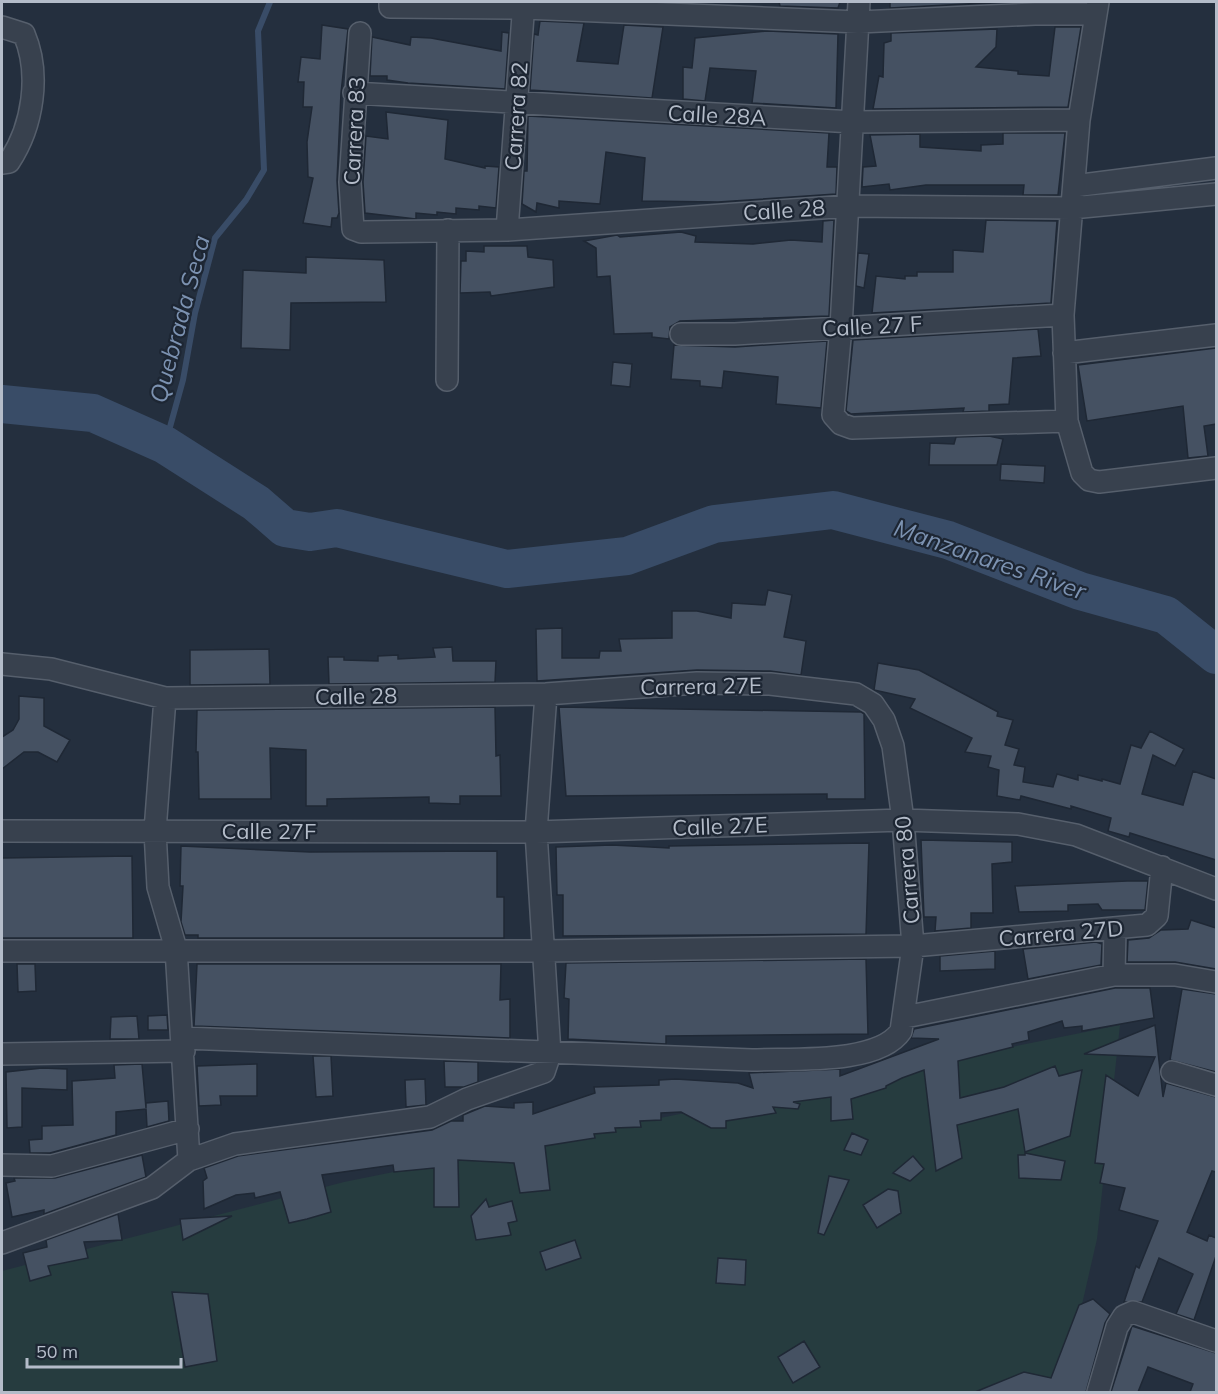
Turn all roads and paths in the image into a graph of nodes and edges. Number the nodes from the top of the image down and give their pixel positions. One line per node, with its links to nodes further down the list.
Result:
1 (390, 4): 2 (street)
2 (524, 5): 4 (street); 8 (street, Carrera 82)
3 (1097, 8): 4 (street); 9 (street)
4 (859, 12): 10 (street)
5 (5, 27): 11 (street)
6 (360, 33): 7 (street, Carrera 83)
7 (354, 93): 8 (street, Calle 28A); 17 (street, Carrera 83)
8 (517, 104): 10 (street, Calle 28A); 19 (street, Carrera 82)
9 (1080, 120): 10 (street, Calle 28A); 13 (street)
10 (853, 122): 15 (street)
11 (2, 163)
12 (1216, 168): 13 (street)
13 (1074, 186): 16 (street)
14 (1216, 194): 16 (street, Calle 28)
15 (849, 206): 16 (street, Calle 28); 19 (street, Calle 28); 21 (street)
16 (1072, 208): 20 (street)
17 (353, 229): 18 (street, Calle 28)
18 (448, 230): 19 (street, Calle 28); 25 (street)
19 (507, 230)
20 (1063, 315): 21 (street, Calle 27 F); 24 (street)
21 (842, 327): 22 (street, Calle 27 F); 26 (street)
22 (681, 334)
23 (1216, 335): 24 (street)
24 (1064, 353): 26 (street)
25 (447, 381)
26 (1066, 421): 27 (street)
27 (1216, 468)
28 (2, 664): 31 (street, Calle 28)
29 (546, 694): 30 (street, Carrera 27E); 31 (street, Calle 28); 35 (street)
30 (856, 694): 32 (street, Carrera 80)
31 (165, 699): 34 (street)
32 (903, 820): 35 (street, Calle 27E); 36 (street); 39 (street, Carrera 80)
33 (2, 831): 34 (street, Calle 27F)
34 (154, 831): 35 (street, Calle 27F); 40 (street)
35 (536, 832): 42 (street)
36 (1162, 867): 37 (street); 38 (street, Carrera 27D)
37 (1216, 889)
38 (1115, 928): 39 (street, Carrera 27D); 43 (street)
39 (913, 946): 42 (street, Carrera 27D); 45 (street, Carrera 80)
40 (176, 949): 41 (street, Carrera 27D); 42 (street, Carrera 27D); 46 (street)
41 (2, 951)
42 (544, 951): 48 (street)
43 (1114, 975): 44 (street); 45 (street)
44 (1216, 982)
45 (905, 1017): 48 (street, Carrera 80)
46 (184, 1044): 47 (street); 48 (street); 51 (street)
47 (2, 1054)
48 (550, 1054): 52 (street)
49 (1172, 1071): 50 (street)
50 (1216, 1085)
51 (188, 1129): 52 (street); 53 (street)
52 (189, 1160): 54 (street)
53 (2, 1165)
54 (2, 1243)
55 (1216, 1341): 56 (street)
56 (1098, 1392)

